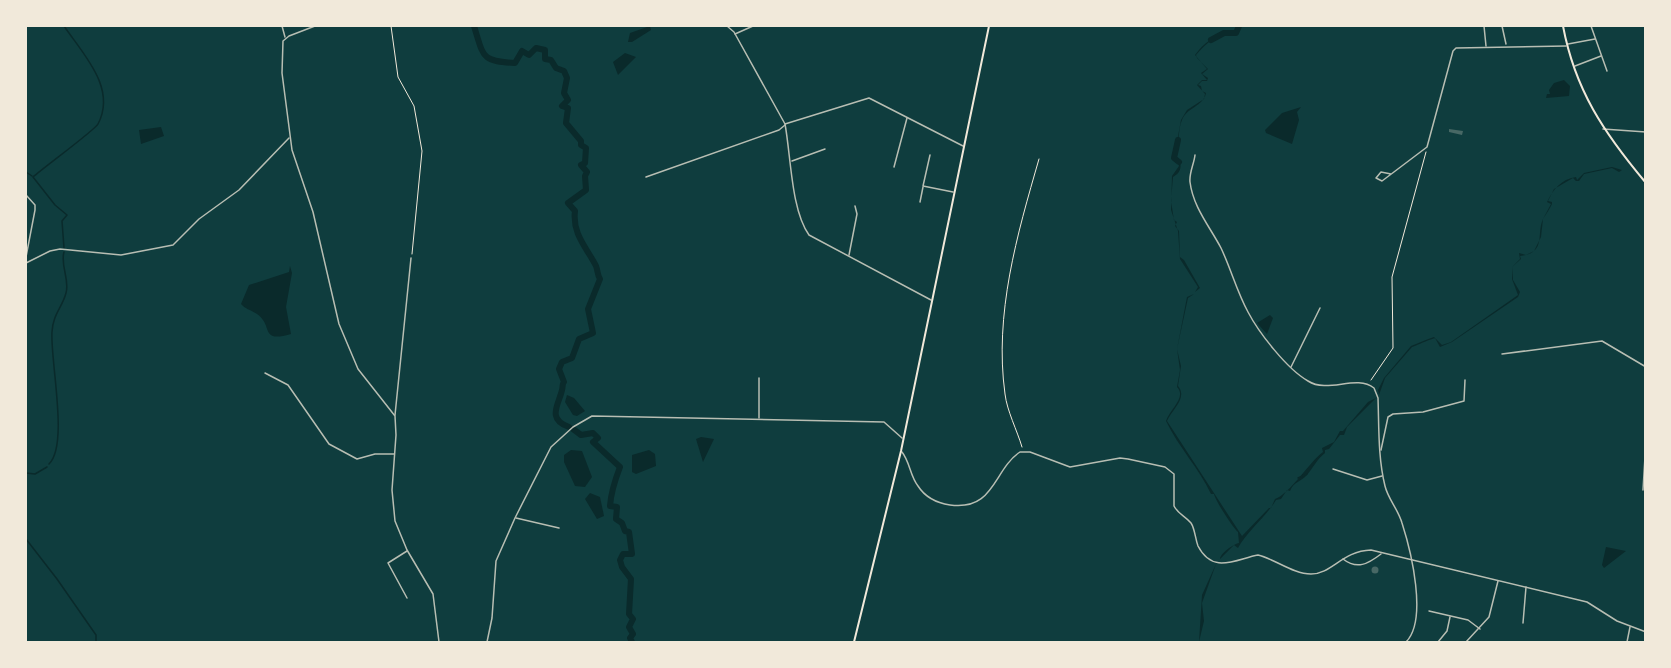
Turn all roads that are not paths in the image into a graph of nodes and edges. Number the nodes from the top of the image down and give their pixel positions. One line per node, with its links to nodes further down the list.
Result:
1 (282, 26): 11 (street)
2 (315, 26): 11 (street)
3 (727, 26): 10 (street)
4 (753, 26): 10 (street)
5 (989, 26): 24 (main road)
6 (1484, 26): 15 (street)
7 (1502, 26): 13 (street)
8 (1563, 26): 14 (main road)
9 (1591, 26): 12 (street)
10 (735, 34): 20 (street)
11 (285, 38): 23 (street)
12 (1596, 39): 14 (street); 16 (street)
13 (1507, 45): 14 (street); 15 (street)
14 (1567, 45): 17 (main road)
15 (1486, 47): 30 (street)
16 (1601, 56): 17 (street); 18 (street)
17 (1575, 66): 21 (main road)
18 (1606, 71)
19 (908, 117): 20 (street); 24 (street); 29 (street)
20 (785, 124): 28 (street); 31 (street)
21 (1603, 129): 22 (street); 32 (main road)
22 (1646, 132)
23 (289, 138): 41 (street); 50 (street)
24 (964, 146): 34 (main road)
25 (825, 148): 28 (street)
26 (930, 155): 33 (street)
27 (1196, 155): 45 (street)
28 (792, 161): 38 (street)
29 (894, 167)
30 (1391, 174)
31 (646, 177)
32 (1646, 183)
33 (924, 186): 34 (street); 36 (street)
34 (954, 192): 42 (main road)
35 (26, 195): 39 (street)
36 (920, 202)
37 (855, 206): 38 (street)
38 (849, 256): 42 (street)
39 (26, 257)
40 (411, 258): 50 (street)
41 (26, 262)
42 (932, 300): 52 (main road)
43 (1320, 308): 45 (street)
44 (1502, 354): 46 (street)
45 (1291, 367): 55 (street)
46 (1646, 367)
47 (265, 373): 56 (street)
48 (759, 378): 51 (street)
49 (1465, 380): 55 (street)
50 (395, 416): 56 (street)
51 (759, 418): 52 (street); 60 (street)
52 (903, 439): 54 (main road)
53 (1646, 440): 59 (street)
54 (901, 451): 64 (street); 78 (main road)
55 (1381, 451): 58 (street)
56 (394, 454): 62 (street)
57 (1333, 469): 58 (street)
58 (1383, 476): 65 (street)
59 (1643, 490)
60 (515, 518): 61 (street); 77 (street)
61 (559, 528)
62 (407, 550): 68 (street); 76 (street)
63 (1382, 552): 64 (street); 64 (street); 65 (street)
64 (1342, 558)
65 (1410, 559): 66 (street); 79 (street)
66 (1498, 580): 67 (street); 73 (street)
67 (1526, 586): 71 (street); 72 (street)
68 (407, 598)
69 (1429, 611): 70 (street)
70 (1450, 616): 73 (street); 80 (street)
71 (1523, 623)
72 (1630, 626): 74 (street); 83 (street)
73 (1480, 629): 75 (street)
74 (1646, 632)
75 (1470, 639): 81 (street); 82 (street)
76 (439, 642)
77 (487, 642)
78 (854, 642)
79 (1406, 642)
80 (1438, 642)
81 (1466, 642)
82 (1473, 642)
83 (1628, 642)

